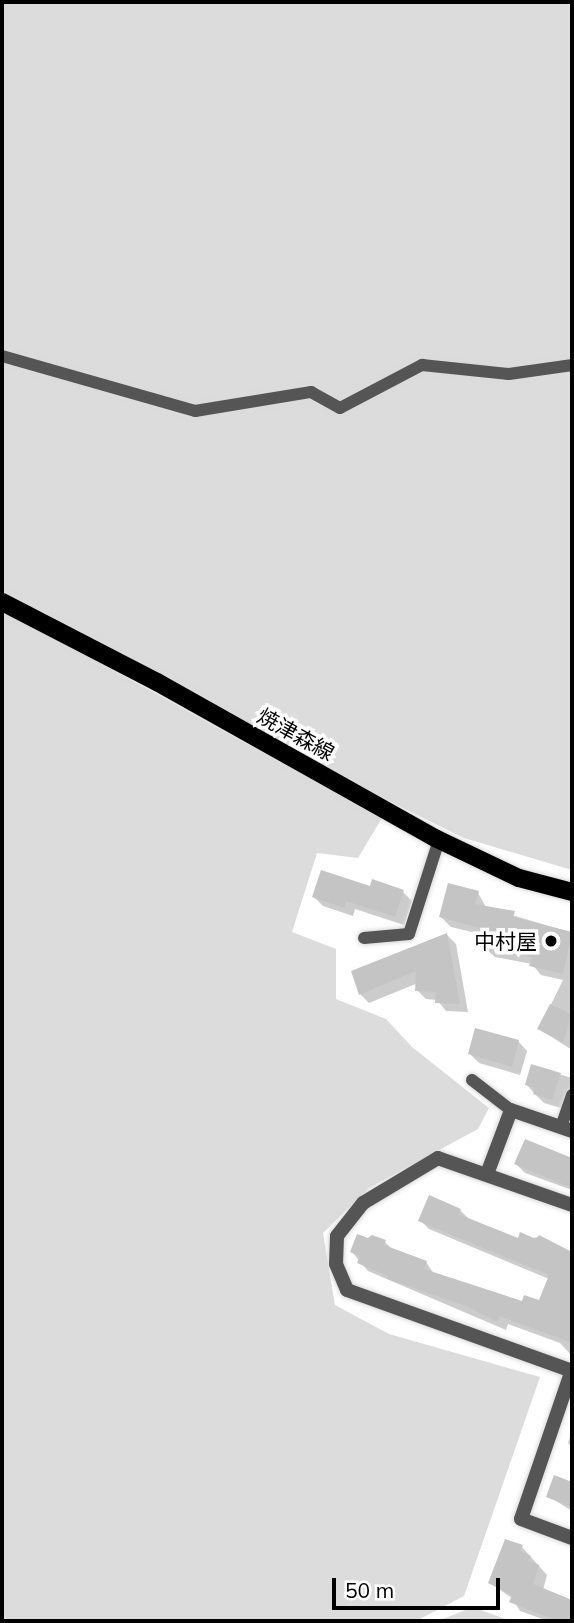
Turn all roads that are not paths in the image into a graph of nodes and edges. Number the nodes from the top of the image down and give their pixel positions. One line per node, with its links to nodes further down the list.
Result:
1 (2, 356): 2 (lane)
2 (572, 365)
3 (2, 602): 4 (main road, 焼津森線)
4 (439, 840): 5 (main road, 焼津森線); 6 (lane)
5 (572, 892)
6 (364, 938)
7 (472, 1080): 9 (lane)
8 (572, 1095): 10 (lane)
9 (512, 1110): 10 (street); 11 (street)
10 (567, 1129)
11 (488, 1174): 12 (street); 13 (street)
12 (572, 1205)
13 (572, 1371): 14 (street)
14 (572, 1538)

